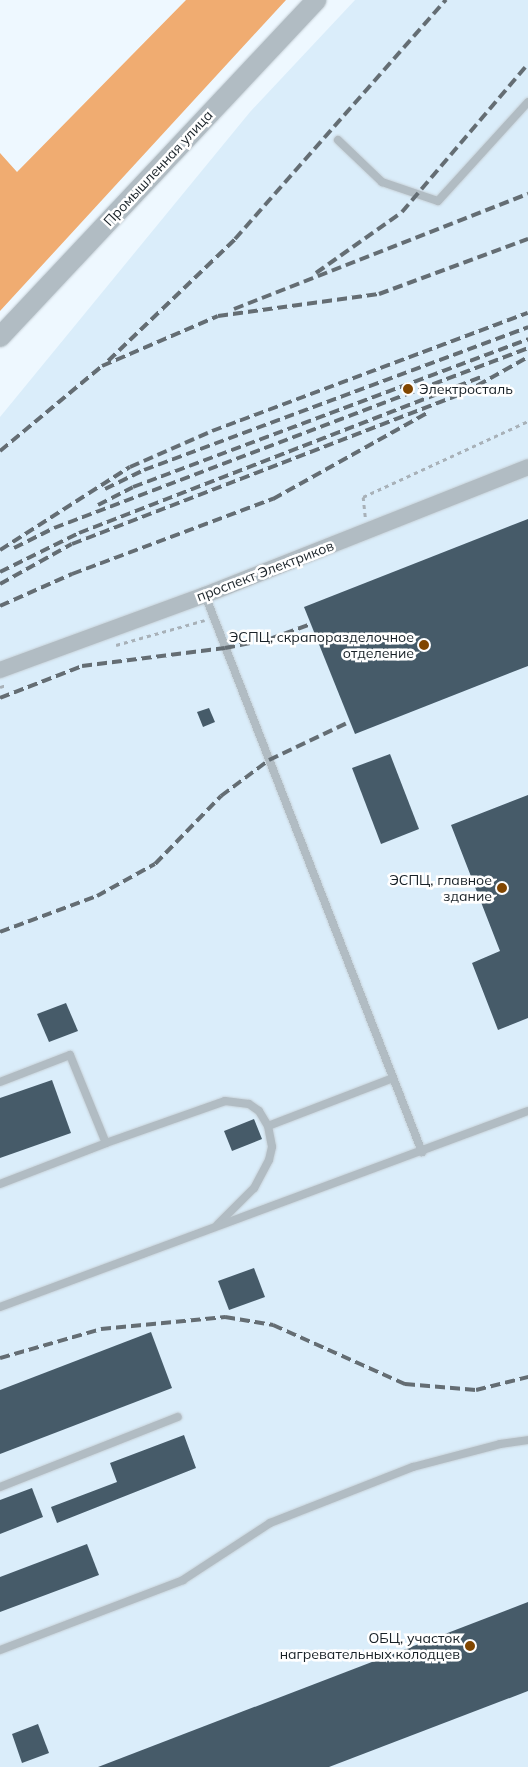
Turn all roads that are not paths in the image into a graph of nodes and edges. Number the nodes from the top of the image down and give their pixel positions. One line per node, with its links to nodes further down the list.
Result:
1 (316, 0): 4 (street, Промышленная улица)
2 (528, 102): 3 (lane)
3 (338, 140)
4 (0, 337)
5 (528, 467): 6 (street, проспект Электриков)
6 (205, 595): 7 (street, проспект Электриков); 8 (lane)
7 (4, 677)
8 (393, 1078): 11 (lane); 13 (lane)
9 (0, 1082): 12 (lane)
10 (528, 1111): 13 (lane)
11 (268, 1126): 12 (lane); 15 (lane)
12 (106, 1142): 14 (lane)
13 (422, 1152): 15 (lane)
14 (0, 1184)
15 (214, 1228): 16 (lane)
16 (0, 1307)
17 (178, 1417): 19 (lane)
18 (528, 1440): 20 (lane)
19 (0, 1487)
20 (0, 1650)

